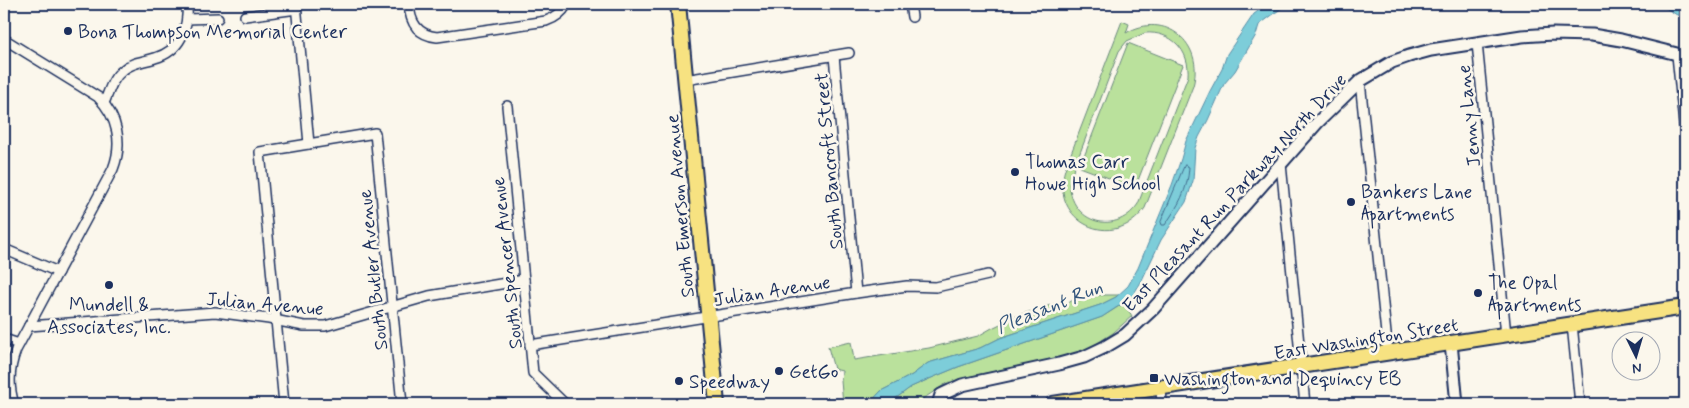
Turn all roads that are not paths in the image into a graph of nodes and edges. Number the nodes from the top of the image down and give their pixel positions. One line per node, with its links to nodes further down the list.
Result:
1 (187, 4): 10 (street)
2 (409, 4): 3 (street)
3 (567, 4)
4 (678, 4): 16 (main road, South Emerson Avenue)
5 (910, 4): 8 (street)
6 (296, 6): 7 (street); 21 (street)
7 (245, 16)
8 (912, 17)
9 (218, 18): 10 (street)
10 (188, 19): 18 (street)
11 (4, 39): 18 (street)
12 (1477, 43): 14 (street, East Pleasant Run Parkway North Drive); 17 (street, East Pleasant Run Parkway North Drive); 34 (street, Jenny Lane)
13 (850, 53): 15 (street)
14 (1681, 55): 20 (street)
15 (834, 56): 16 (street); 27 (street, South Bancroft Street)
16 (685, 80): 30 (main road, South Emerson Avenue)
17 (1360, 81): 22 (street, East Pleasant Run Parkway North Drive); 39 (street)
18 (104, 103): 24 (street)
19 (507, 106): 26 (street, South Spencer Avenue)
20 (1685, 136)
21 (309, 144): 28 (street, South Butler Avenue); 31 (street)
22 (1281, 164): 40 (street); 47 (street, East Pleasant Run Parkway North Drive)
23 (4, 249): 24 (street)
24 (58, 272): 33 (street)
25 (988, 275): 27 (street, Julian Avenue)
26 (524, 280): 28 (street, Julian Avenue); 38 (street, South Spencer Avenue)
27 (856, 293): 30 (street, Julian Avenue)
28 (392, 307): 31 (street, Julian Avenue); 44 (street, South Butler Avenue)
29 (1685, 307): 32 (main road, East Washington Street)
30 (708, 316): 38 (street, Julian Avenue); 46 (main road, South Emerson Avenue)
31 (276, 321): 33 (street, Julian Avenue); 43 (street)
32 (1572, 324): 34 (main road, East Washington Street); 52 (street)
33 (29, 326): 37 (street)
34 (1506, 335): 36 (main road, East Washington Street)
35 (4, 338): 37 (street)
36 (1451, 343): 39 (main road, East Washington Street); 51 (street)
37 (19, 344): 42 (street)
38 (530, 345): 45 (street, South Spencer Avenue)
39 (1388, 353): 40 (main road, East Washington Street)
40 (1302, 367): 41 (main road, East Washington Street); 50 (street)
41 (1161, 389): 48 (main road, East Washington Street); 49 (street)
42 (14, 404)
43 (284, 404)
44 (402, 404)
45 (565, 404)
46 (716, 404)
47 (938, 404)
48 (1053, 404)
49 (1162, 404)
50 (1305, 404)
51 (1457, 404)
52 (1580, 404)

